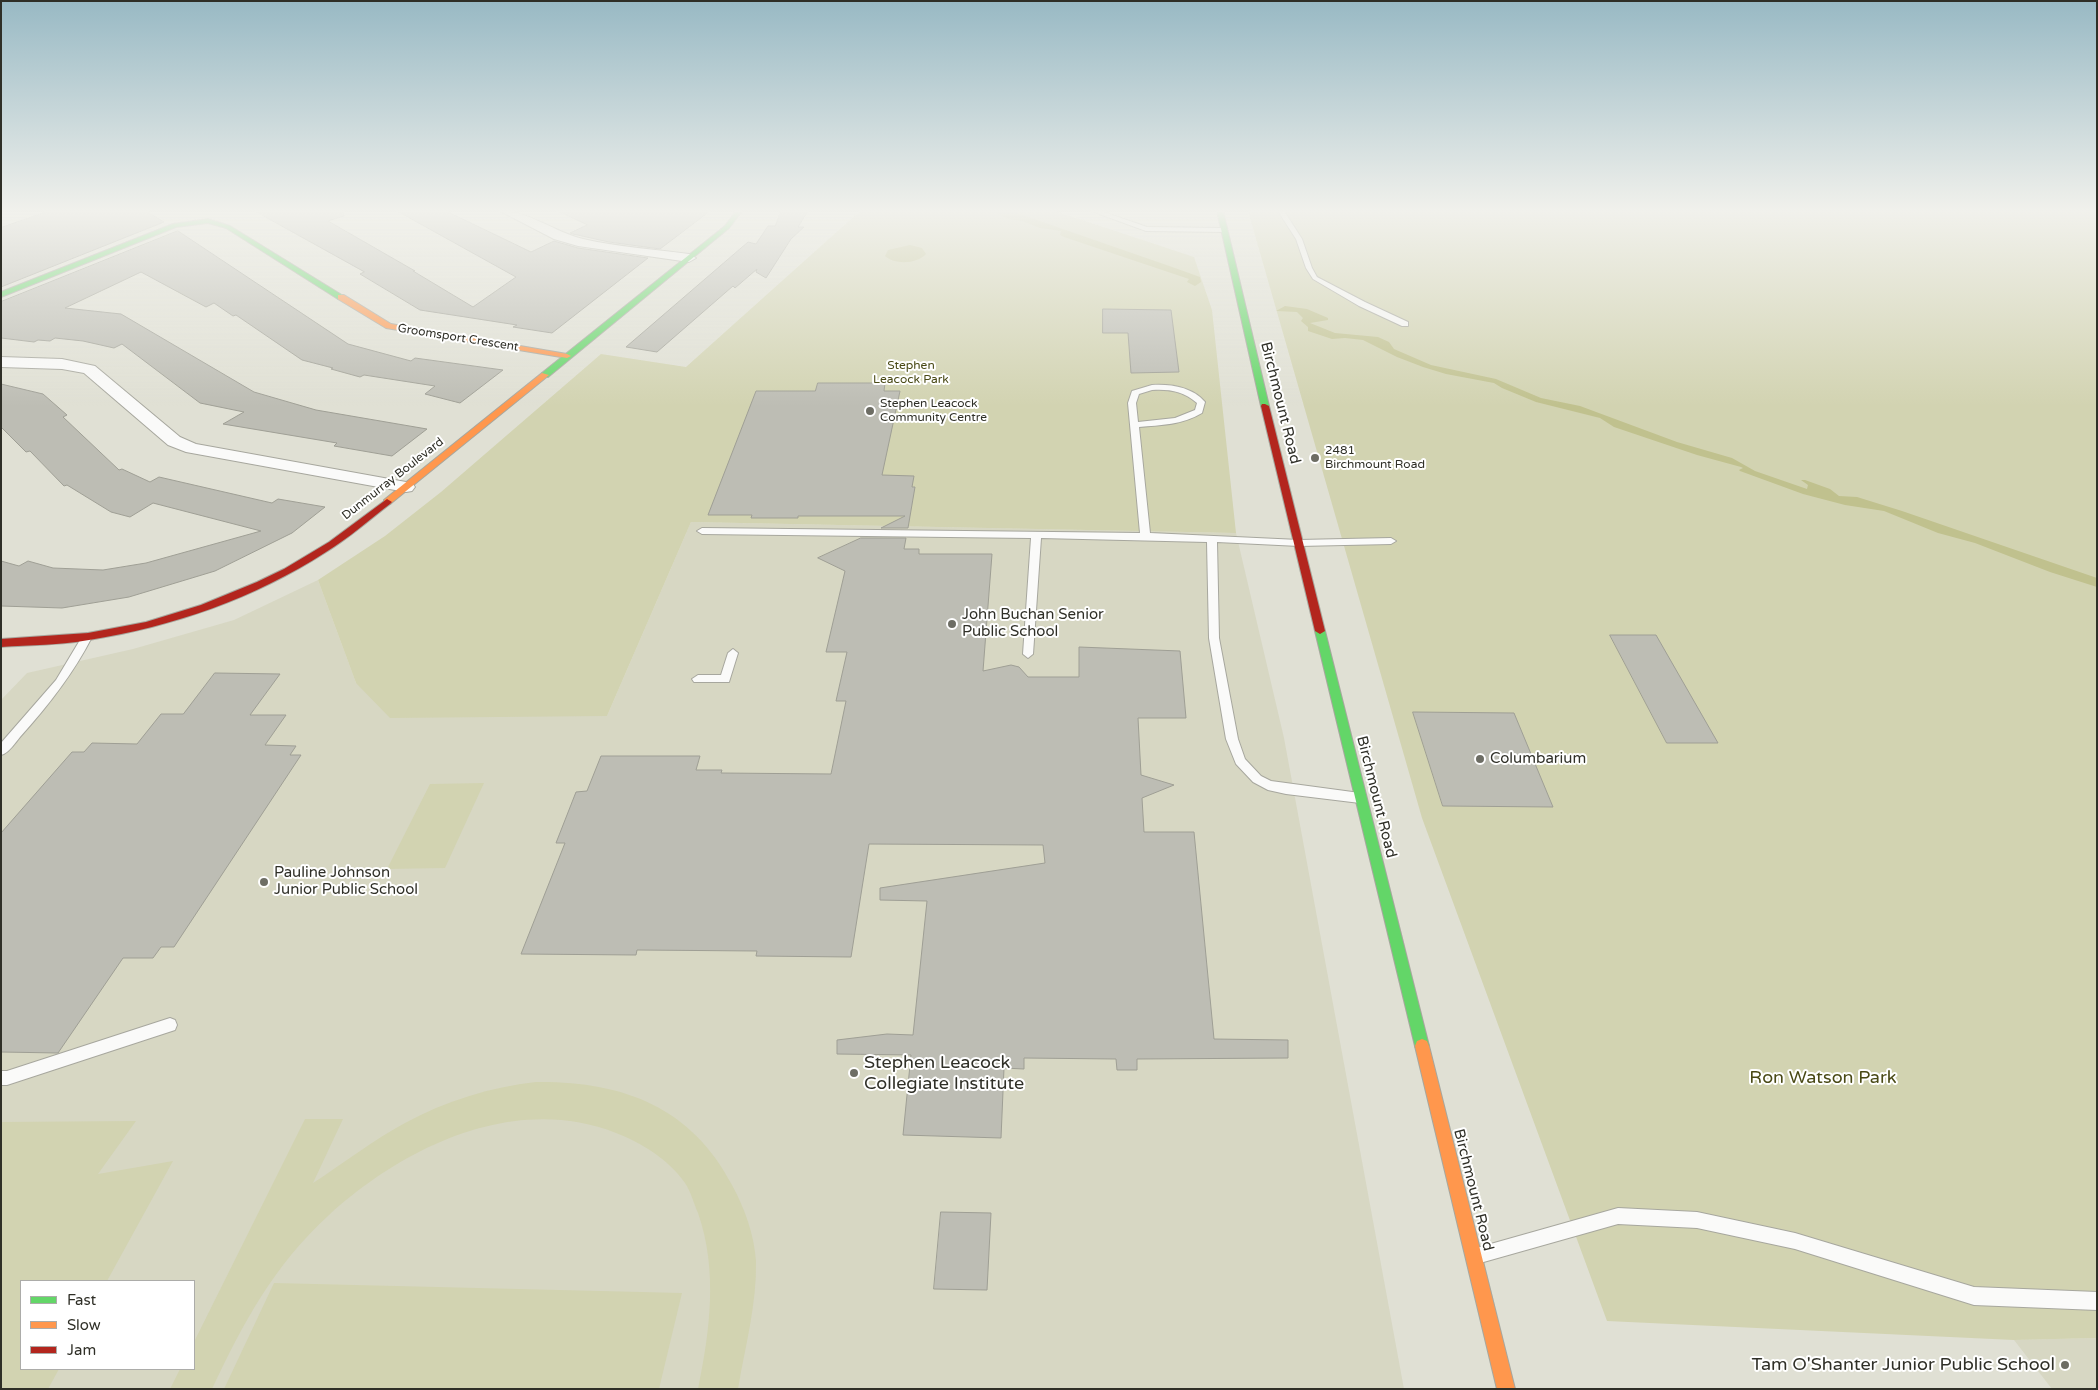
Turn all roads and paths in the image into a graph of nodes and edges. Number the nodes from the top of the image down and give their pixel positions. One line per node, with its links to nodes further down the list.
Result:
1 (50, 276): 6 (street, Groomsport Crescent)
2 (308, 276): 8 (street, Groomsport Crescent)
3 (667, 276): 8 (street, Dunmurray Boulevard)
4 (1234, 276): 17 (street, Birchmount Road)
5 (1313, 276): 7 (lane)
6 (1, 295)
7 (1405, 324)
8 (567, 356): 11 (street, Dunmurray Boulevard)
9 (1, 362): 11 (street)
10 (1135, 425): 10 (lane); 14 (lane)
11 (406, 487): 18 (street, Dunmurray Boulevard)
12 (702, 531): 13 (lane)
13 (1036, 535): 14 (lane); 21 (lane)
14 (1145, 536): 15 (lane)
15 (1212, 539): 17 (lane); 24 (lane)
16 (1391, 541): 17 (lane)
17 (1299, 543): 24 (street, Birchmount Road)
18 (87, 636): 19 (street, Dunmurray Boulevard); 23 (lane)
19 (1, 644)
20 (733, 653): 22 (lane)
21 (1028, 654)
22 (698, 679)
23 (1, 751)
24 (1361, 798): 27 (street, Birchmount Road)
25 (170, 1025): 26 (lane)
26 (1, 1078)
27 (1474, 1256): 28 (lane); 29 (street, Birchmount Road)
28 (2097, 1300)
29 (1506, 1389)

